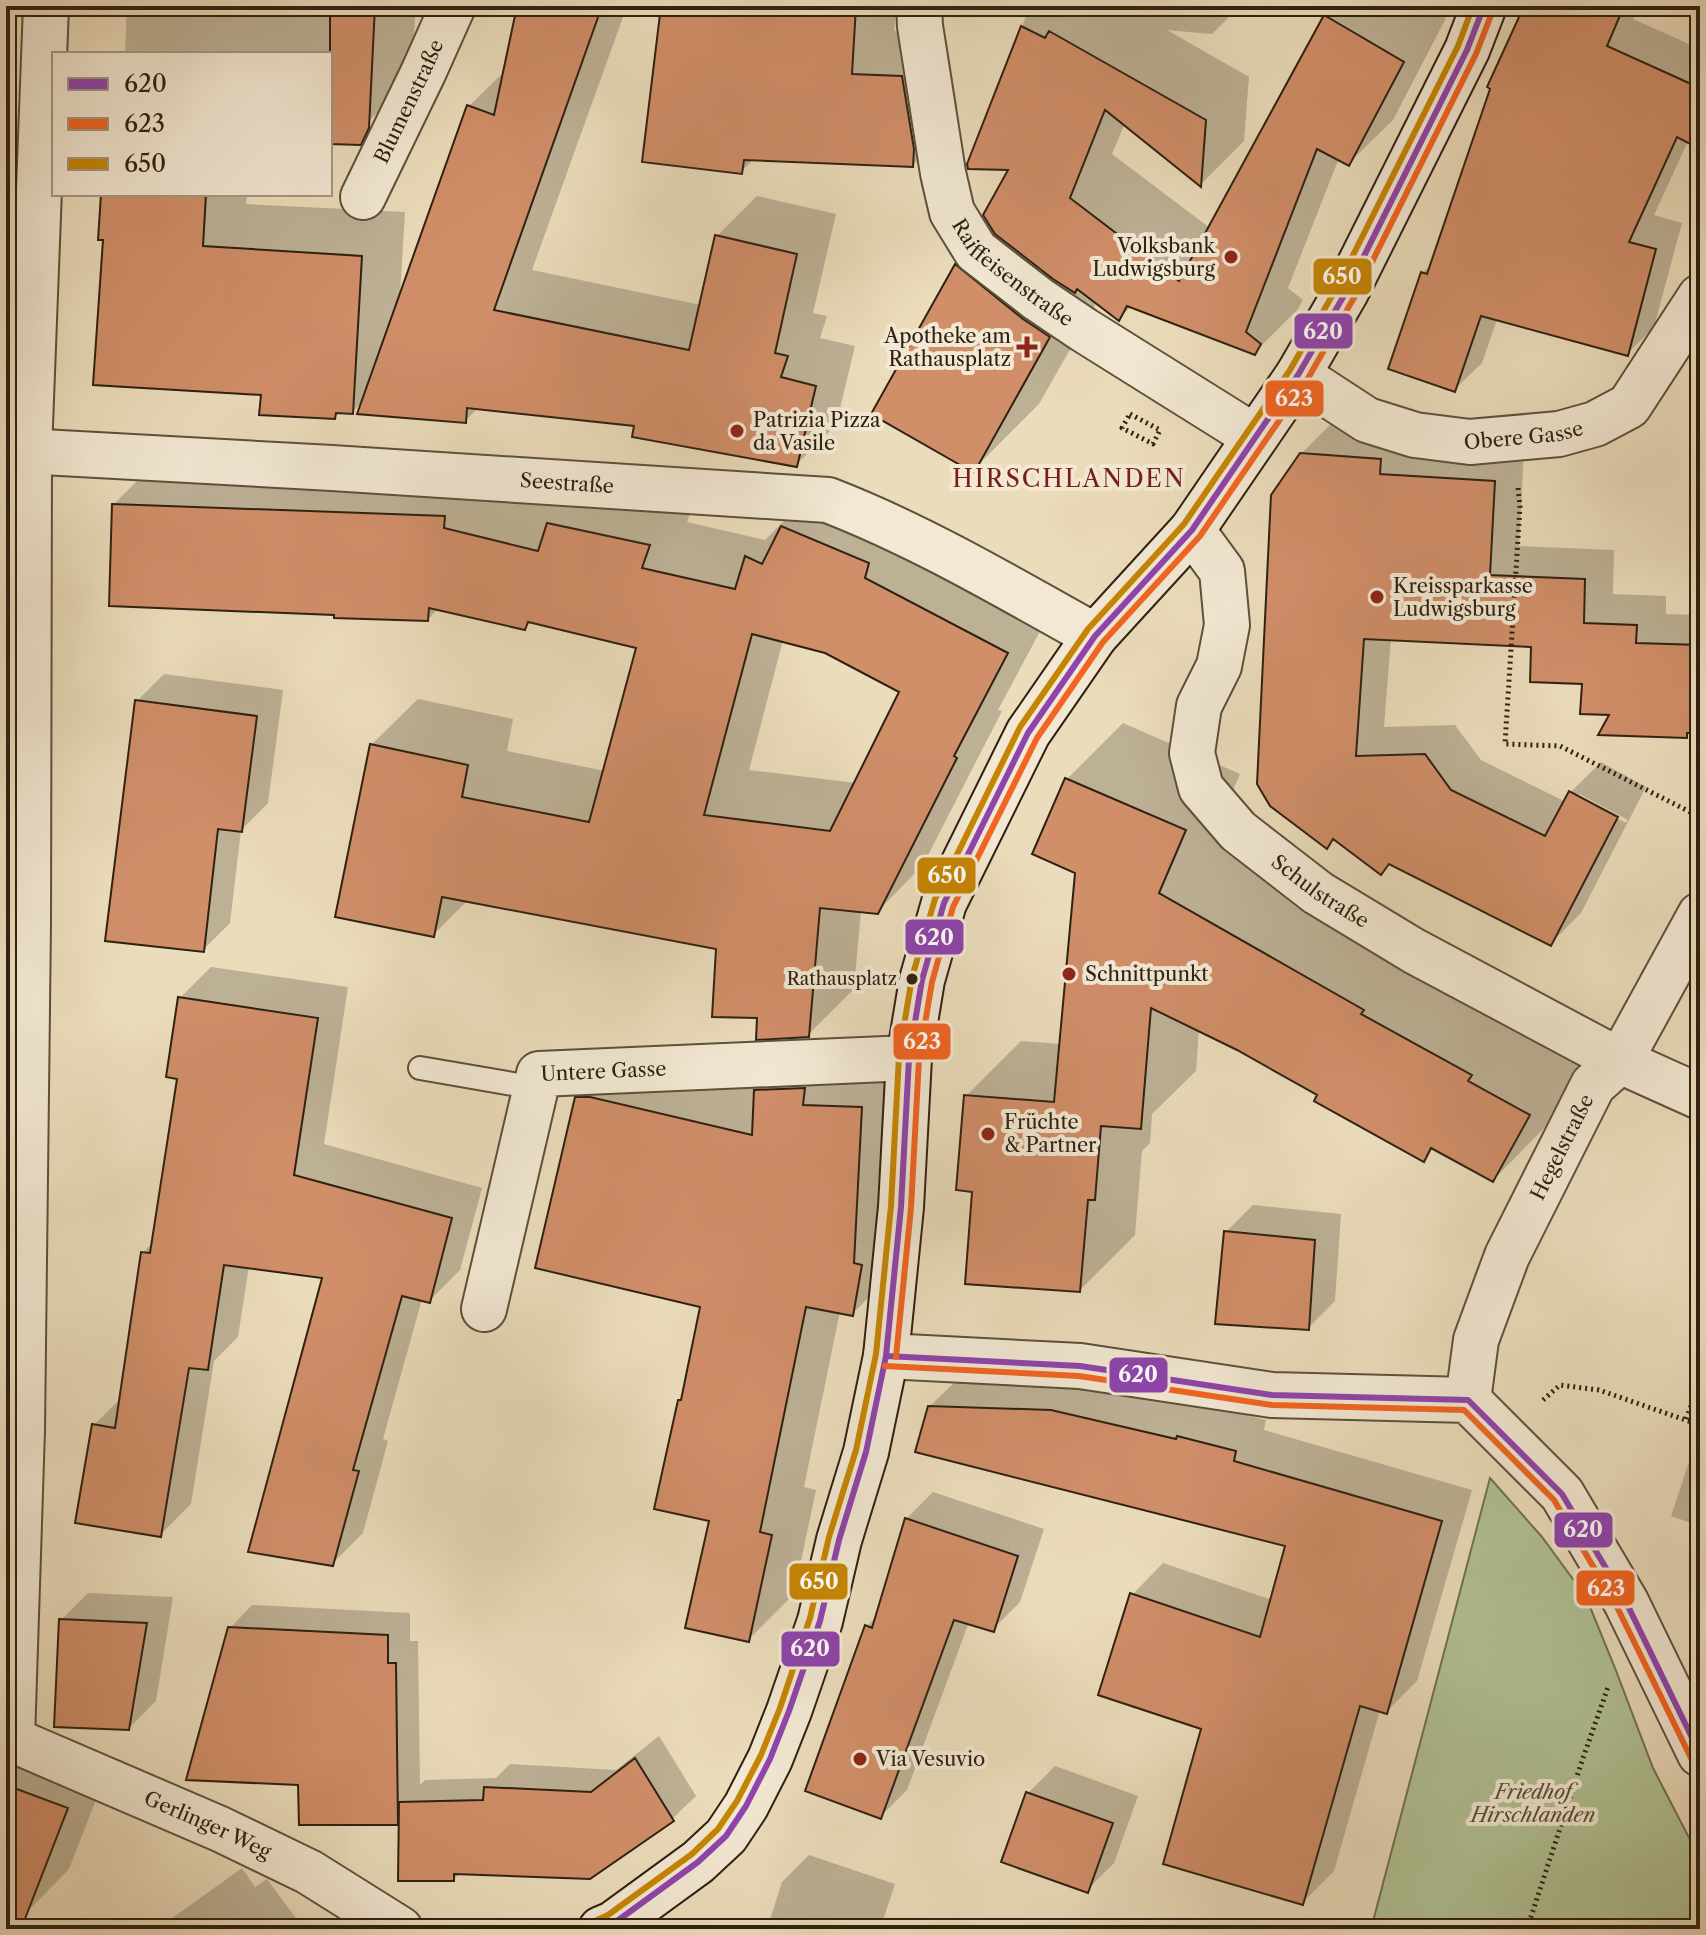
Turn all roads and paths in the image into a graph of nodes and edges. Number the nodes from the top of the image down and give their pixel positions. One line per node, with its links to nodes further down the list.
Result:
1 (46, 6): 10 (street)
2 (453, 6): 5 (street, Blumenstraße)
3 (919, 6): 8 (street, Raiffeisenstraße)
4 (1484, 6): 7 (street)
5 (363, 197)
6 (1700, 297): 9 (street, Obere Gasse)
7 (1298, 375): 8 (street); 9 (street, Obere Gasse)
8 (1255, 437): 11 (street)
9 (1514, 439): 13 (path)
10 (18, 450): 12 (street, Seestraße); 28 (street)
11 (1192, 530): 12 (street); 16 (street, Schulstraße)
12 (1095, 636): 15 (street)
13 (1700, 817)
14 (1700, 915): 16 (street, Hegelstraße)
15 (909, 1058): 18 (street, Untere Gasse); 21 (street)
16 (1620, 1061): 19 (street, Schulstraße); 24 (street, Hegelstraße)
17 (420, 1068): 18 (lane)
18 (536, 1088): 20 (street, Untere Gasse)
19 (1700, 1097)
20 (484, 1309)
21 (886, 1356): 24 (street); 30 (street)
22 (1700, 1383): 25 (path)
23 (1599, 1390): 25 (path)
24 (1468, 1400): 27 (street)
25 (1686, 1419): 26 (path)
26 (1700, 1425)
27 (1650, 1651): 29 (street); 32 (path)
28 (9, 1738): 31 (street, Gerlinger Weg)
29 (1700, 1754)
30 (609, 1927)
31 (400, 1929)
32 (1527, 1929)

